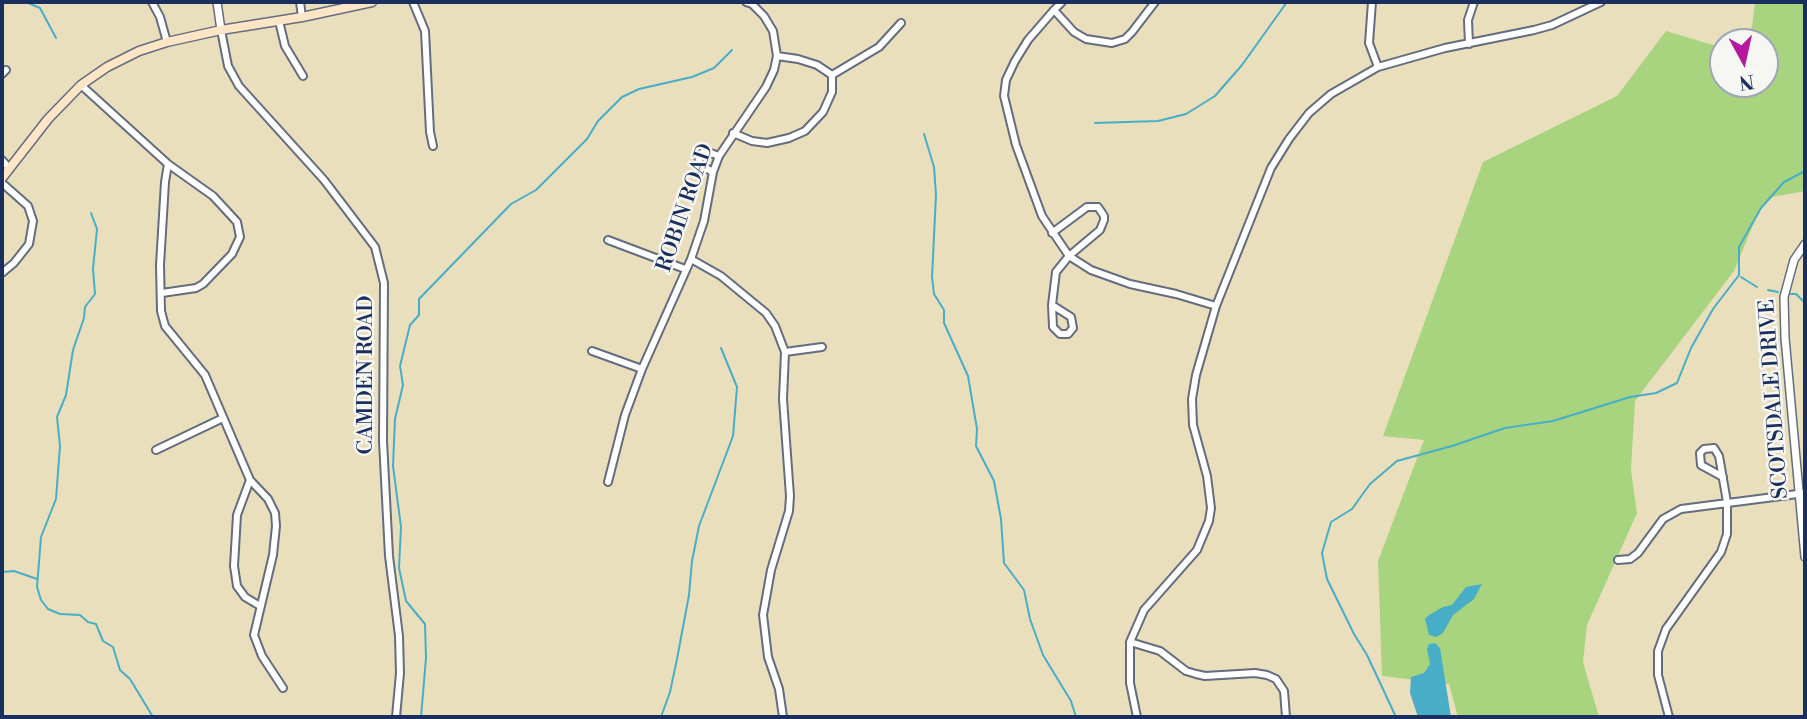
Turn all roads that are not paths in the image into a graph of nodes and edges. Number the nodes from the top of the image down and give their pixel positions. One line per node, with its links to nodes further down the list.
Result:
1 (152, 2): 17 (street)
2 (217, 2): 16 (street, CAMDEN ROAD)
3 (300, 2): 13 (street)
4 (372, 2): 13 (main road)
5 (413, 2): 25 (street)
6 (751, 2): 19 (street)
7 (1062, 2): 12 (street)
8 (1155, 2): 12 (street)
9 (1372, 2): 20 (street)
10 (1474, 2): 18 (street)
11 (1601, 2): 18 (street)
12 (1054, 10): 32 (street)
13 (302, 17): 14 (main road)
14 (279, 21): 16 (main road); 22 (street)
15 (901, 23): 21 (street)
16 (221, 30): 17 (main road); 58 (street, CAMDEN ROAD)
17 (167, 42): 23 (main road)
18 (1469, 44): 20 (street)
19 (777, 57): 21 (street); 24 (street, ROBIN ROAD)
20 (1378, 68): 41 (street)
21 (832, 75): 24 (street)
22 (303, 76)
23 (81, 85): 28 (street); 29 (main road)
24 (733, 133): 26 (street, ROBIN ROAD)
25 (433, 146)
26 (719, 156): 30 (street, ROBIN ROAD); 30 (street)
27 (2, 160): 29 (street)
28 (168, 164): 39 (street); 39 (street)
29 (9, 168): 31 (main road)
30 (713, 172): 36 (street, ROBIN ROAD)
31 (2, 180): 38 (street)
32 (1052, 233): 35 (street); 35 (street)
33 (608, 240): 37 (street)
34 (1805, 244): 51 (street, SCOTSDALE DRIVE)
35 (1069, 256): 40 (street); 41 (street)
36 (691, 259): 37 (street, ROBIN ROAD); 44 (street)
37 (685, 269): 45 (street, ROBIN ROAD)
38 (2, 273)
39 (162, 293): 46 (street)
40 (1052, 305): 40 (street)
41 (1216, 306): 56 (street)
42 (822, 347): 44 (street)
43 (592, 351): 45 (street)
44 (785, 352): 59 (street)
45 (642, 369): 50 (street, ROBIN ROAD)
46 (223, 418): 47 (street); 49 (street)
47 (156, 450)
48 (1723, 477): 48 (street); 52 (street)
49 (250, 480): 55 (street); 55 (street)
50 (608, 482)
51 (1802, 493): 52 (street); 53 (street, SCOTSDALE DRIVE)
52 (1727, 502): 54 (street); 62 (street)
53 (1805, 557)
54 (1618, 560)
55 (260, 606): 57 (street)
56 (1130, 642): 60 (street); 61 (street)
57 (283, 688)
58 (396, 717)
59 (783, 717)
60 (1137, 717)
61 (1286, 717)
62 (1669, 717)

